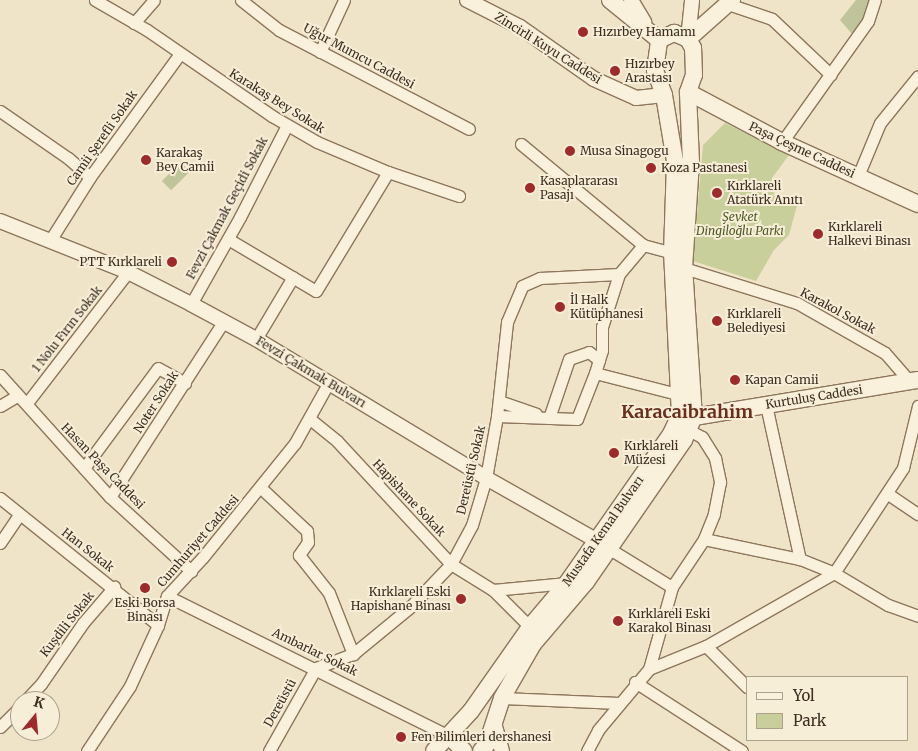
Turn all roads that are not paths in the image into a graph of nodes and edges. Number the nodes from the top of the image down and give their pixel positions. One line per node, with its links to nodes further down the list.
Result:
1 (95, 0): 11 (street, Karakaş Bey Sokak)
2 (154, 0): 11 (street)
3 (241, 0): 14 (street, Uğur Mumcu Caddesi)
4 (344, 0): 14 (street)
5 (467, 0): 19 (street, Zincirli Kuyu Caddesi)
6 (610, 0): 13 (main road)
7 (631, 0): 13 (street)
8 (692, 0): 12 (street)
9 (875, 0): 16 (street)
10 (730, 2): 12 (main road); 16 (street)
11 (134, 22): 15 (street, Karakaş Bey Sokak)
12 (688, 39): 13 (main road); 18 (main road)
13 (659, 40): 19 (main road)
14 (320, 52): 22 (street, Uğur Mumcu Caddesi)
15 (179, 55): 21 (street, Karakaş Bey Sokak); 27 (street, Camii Şerefli Sokak)
16 (831, 75): 23 (street)
17 (918, 76): 26 (street)
18 (688, 92): 19 (main road, Zincirli Kuyu Caddesi); 23 (main road, Paşa Çeşme Caddesi); 35 (main road)
19 (664, 95): 34 (main road)
20 (0, 111): 27 (street)
21 (287, 125): 25 (street, Karakaş Bey Sokak); 32 (street, Fevzi Çakmak Geçidi Sokak)
22 (469, 129)
23 (782, 142): 26 (main road, Paşa Çeşme Caddesi)
24 (521, 144): 33 (street)
25 (388, 172): 28 (street, Karakaş Bey Sokak); 38 (street)
26 (858, 176): 29 (main road, Paşa Çeşme Caddesi)
27 (90, 177): 31 (street, Camii Şerefli Sokak)
28 (459, 196)
29 (918, 204)
30 (0, 221): 31 (street, Fevzi Çakmak Bulvarı)
31 (51, 239): 36 (street, Fevzi Çakmak Bulvarı)
32 (228, 239): 38 (street); 39 (street, Fevzi Çakmak Geçidi Sokak)
33 (642, 244): 34 (street); 37 (street)
34 (672, 253): 35 (street); 48 (main road)
35 (684, 268): 45 (street, Karakol Sokak); 57 (main road)
36 (128, 272): 39 (street, Fevzi Çakmak Bulvarı); 49 (street, 1 Nolu Fırın Sokak)
37 (619, 274): 42 (street); 50 (street, Dereüstü Sokak)
38 (293, 277): 41 (street)
39 (191, 304): 40 (street, Fevzi Çakmak Bulvarı)
40 (222, 322): 41 (street, Fevzi Çakmak Bulvarı); 47 (street, Noter Sokak)
41 (256, 339): 46 (street, Fevzi Çakmak Bulvarı)
42 (599, 360): 43 (street); 55 (street)
43 (595, 373): 48 (street); 55 (street)
44 (0, 375): 49 (street, Hasan Paşa Caddesi)
45 (913, 381): 51 (main road, Kurtuluş Caddesi)
46 (330, 382): 56 (street, Cumhuriyet Caddesi); 60 (street, Fevzi Çakmak Bulvarı)
47 (185, 383): 59 (street); 63 (street, Noter Sokak)
48 (681, 395): 57 (main road)
49 (22, 399): 52 (street); 59 (street, Hasan Paşa Caddesi)
50 (499, 401): 54 (street, Dereüstü Sokak); 55 (street)
51 (766, 405): 57 (main road, Kurtuluş Caddesi); 70 (street)
52 (0, 406)
53 (918, 406): 58 (street)
54 (497, 416): 55 (street); 60 (street, Dereüstü Sokak)
55 (549, 418)
56 (310, 419): 61 (street, Cumhuriyet Caddesi); 71 (street, Hapishane Sokak)
57 (685, 421): 67 (street); 69 (main road, Mustafa Kemal Bulvarı)
58 (916, 433): 62 (street)
59 (84, 468): 63 (street, Hasan Paşa Caddesi)
60 (486, 478): 69 (street, Fevzi Çakmak Bulvarı); 71 (street, Dereüstü Sokak)
61 (261, 488): 72 (street, Cumhuriyet Caddesi); 83 (street)
62 (888, 494): 65 (street); 73 (street)
63 (110, 497): 72 (street, Hasan Paşa Caddesi)
64 (0, 498): 66 (street, Han Sokak)
65 (918, 514)
66 (19, 515): 68 (street); 76 (street, Han Sokak)
67 (704, 539): 70 (street); 75 (street)
68 (0, 543)
69 (602, 544): 74 (main road, Mustafa Kemal Bulvarı); 75 (street); 89 (main road, Mustafa Kemal Bulvarı)
70 (800, 559): 73 (street)
71 (451, 564): 77 (street, Hapishane Sokak); 83 (street, Dereüstü Sokak)
72 (191, 571): 78 (street, Cumhuriyet Caddesi)
73 (834, 573): 79 (street); 82 (street)
74 (567, 583): 77 (street); 81 (main road, Mustafa Kemal Bulvarı)
75 (672, 587): 85 (street)
76 (114, 588): 80 (street, Han Sokak); 88 (street, Kuşdili Sokak)
77 (493, 590): 81 (street, Hapishane Sokak)
78 (167, 596): 80 (street, Cumhuriyet Caddesi); 84 (street, Ambarlar Sokak)
79 (918, 616)
80 (158, 626): 96 (street, Cumhuriyet Caddesi)
81 (530, 627): 91 (main road, Mustafa Kemal Bulvarı)
82 (706, 646): 85 (street); 87 (street)
83 (353, 654): 84 (street, Dereüstü Sokak)
84 (316, 668): 95 (street, Ambarlar Sokak); 97 (street, Dereüstü)
85 (649, 669): 86 (street)
86 (635, 682): 90 (street); 103 (street)
87 (746, 686)
88 (34, 691)
89 (502, 698): 90 (street); 93 (main road, Mustafa Kemal Bulvarı)
90 (619, 703): 102 (street)
91 (471, 711): 93 (main road); 95 (main road, Mustafa Kemal Bulvarı)
92 (10, 717): 94 (street)
93 (494, 723): 100 (main road, Mustafa Kemal Bulvarı); 101 (street)
94 (0, 727)
95 (449, 736): 98 (main road, Mustafa Kemal Bulvarı); 99 (main road)
96 (87, 751)
97 (269, 751)
98 (434, 751)
99 (464, 751)
100 (481, 751)
101 (502, 751)
102 (587, 751)
103 (742, 751)

